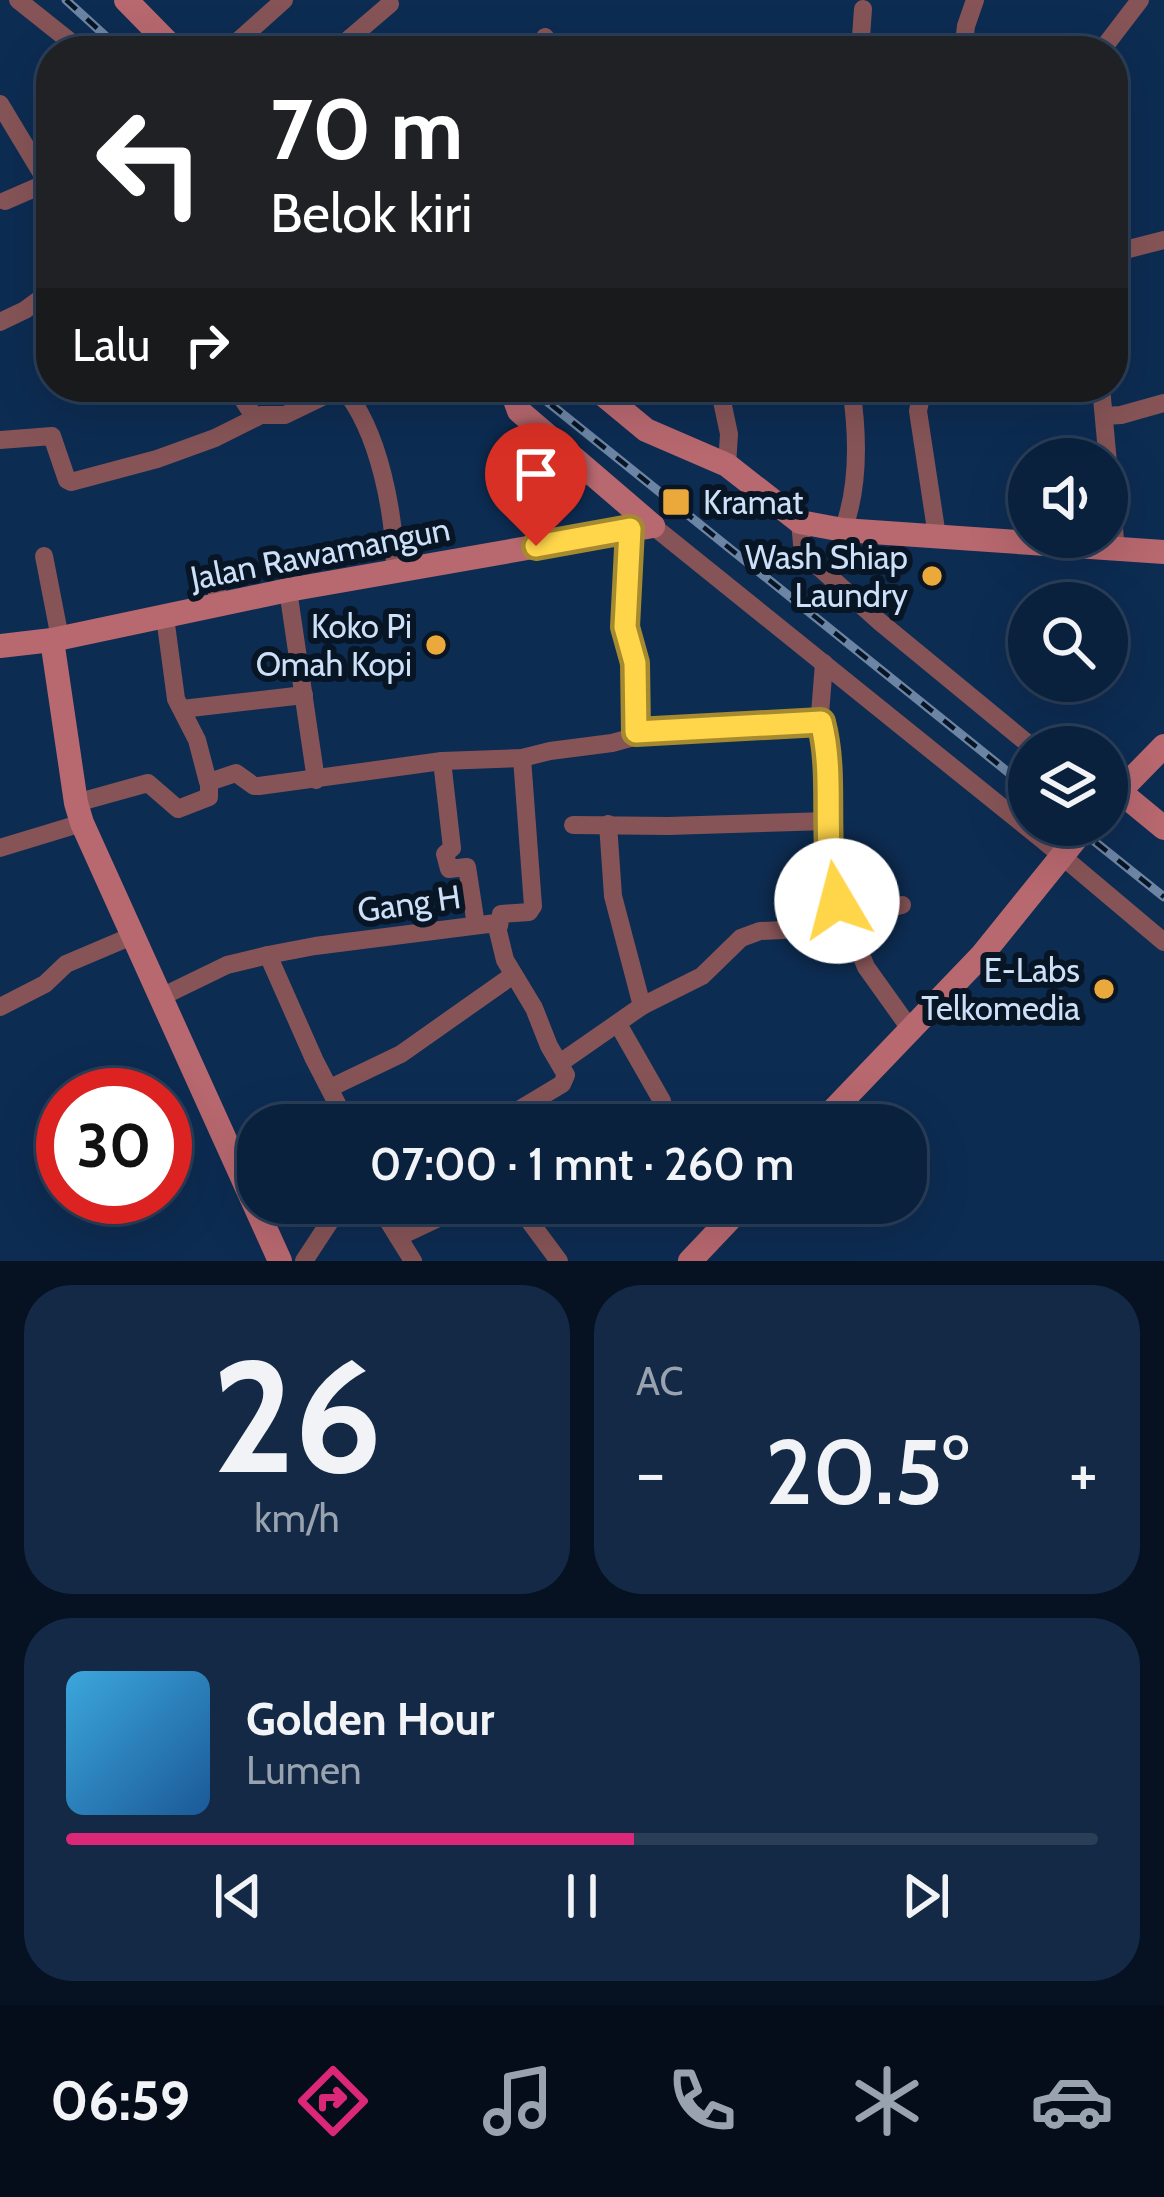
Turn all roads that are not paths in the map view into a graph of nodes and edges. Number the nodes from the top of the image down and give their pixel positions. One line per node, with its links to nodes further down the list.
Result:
1 (18, 0): 8 (street)
2 (126, 0): 9 (street)
3 (284, 0): 10 (street)
4 (975, 0): 13 (street)
5 (1139, 0): 14 (street)
6 (390, 4): 11 (street)
7 (863, 9): 12 (street)
8 (63, 36)
9 (161, 36)
10 (244, 36)
11 (353, 36)
12 (861, 36)
13 (965, 36)
14 (1112, 36)
15 (0, 104): 16 (street)
16 (36, 161)
17 (36, 188): 18 (street)
18 (5, 201)
19 (1164, 240): 20 (street)
20 (1128, 249)
21 (36, 302): 22 (street)
22 (0, 322)
23 (245, 402): 34 (street)
24 (313, 402): 34 (street)
25 (350, 402): 46 (street)
26 (516, 402): 39 (street)
27 (612, 402): 37 (street)
28 (722, 402): 37 (street)
29 (852, 402): 40 (street)
30 (919, 402): 41 (street)
31 (1103, 402): 33 (street)
32 (1164, 403): 33 (street)
33 (1105, 416): 36 (street)
34 (255, 418): 35 (street)
35 (1, 435)
36 (1107, 438)
37 (727, 465): 38 (street)
38 (800, 522): 40 (street); 57 (street)
39 (641, 527): 46 (street, Jalan Rawamangun); 53 (street); 58 (street)
40 (843, 530): 41 (street)
41 (937, 536): 42 (street)
42 (1008, 542)
43 (1128, 551): 44 (street)
44 (1164, 552)
45 (44, 556): 51 (street)
46 (395, 572): 48 (street, Jalan Rawamangun)
47 (211, 578): 49 (street)
48 (288, 590): 49 (street, Jalan Rawamangun); 54 (street)
49 (218, 605): 50 (street, Jalan Rawamangun)
50 (165, 616): 51 (street, Jalan Rawamangun); 55 (street)
51 (56, 639): 52 (street, Jalan Rawamangun); 66 (street)
52 (0, 646)
53 (824, 663): 56 (street); 73 (street)
54 (304, 695): 55 (street); 62 (street)
55 (182, 709): 63 (street)
56 (821, 722): 58 (street); 67 (street)
57 (1008, 727)
58 (636, 732): 60 (street)
59 (1164, 746): 64 (street)
60 (522, 758): 61 (street); 77 (street)
61 (442, 761): 62 (street); 76 (street)
62 (316, 780): 63 (street)
63 (208, 782): 66 (street)
64 (1128, 782)
65 (1128, 806): 70 (street)
66 (79, 813): 72 (street); 78 (street)
67 (828, 821): 68 (street); 75 (street)
68 (608, 824): 69 (street); 83 (street)
69 (572, 825)
70 (1164, 828)
71 (1069, 846): 73 (street)
72 (0, 848)
73 (1061, 856): 79 (street); 86 (street)
74 (902, 905): 75 (street)
75 (846, 918): 83 (street); 86 (street)
76 (476, 925): 77 (street, Gang H); 80 (street, Gang H)
77 (499, 926): 81 (street, Gang H)
78 (132, 936): 82 (street); 84 (street)
79 (1164, 942)
80 (268, 955): 82 (street, Gang H); 88 (street)
81 (513, 975): 87 (street, Gang H); 88 (street)
82 (160, 998): 99 (street)
83 (642, 1006): 85 (street)
84 (0, 1007)
85 (618, 1024): 87 (street); 91 (street)
86 (911, 1030): 92 (street)
87 (560, 1063): 90 (street)
88 (330, 1088): 89 (street)
89 (338, 1104)
90 (529, 1104)
91 (661, 1104)
92 (839, 1104)
93 (328, 1224): 100 (street)
94 (390, 1224): 98 (street)
95 (426, 1224): 98 (street)
96 (531, 1224): 102 (street)
97 (724, 1224): 103 (street)
98 (398, 1237): 101 (street)
99 (280, 1261)
100 (304, 1261)
101 (413, 1261)
102 (559, 1261)
103 (690, 1261)

